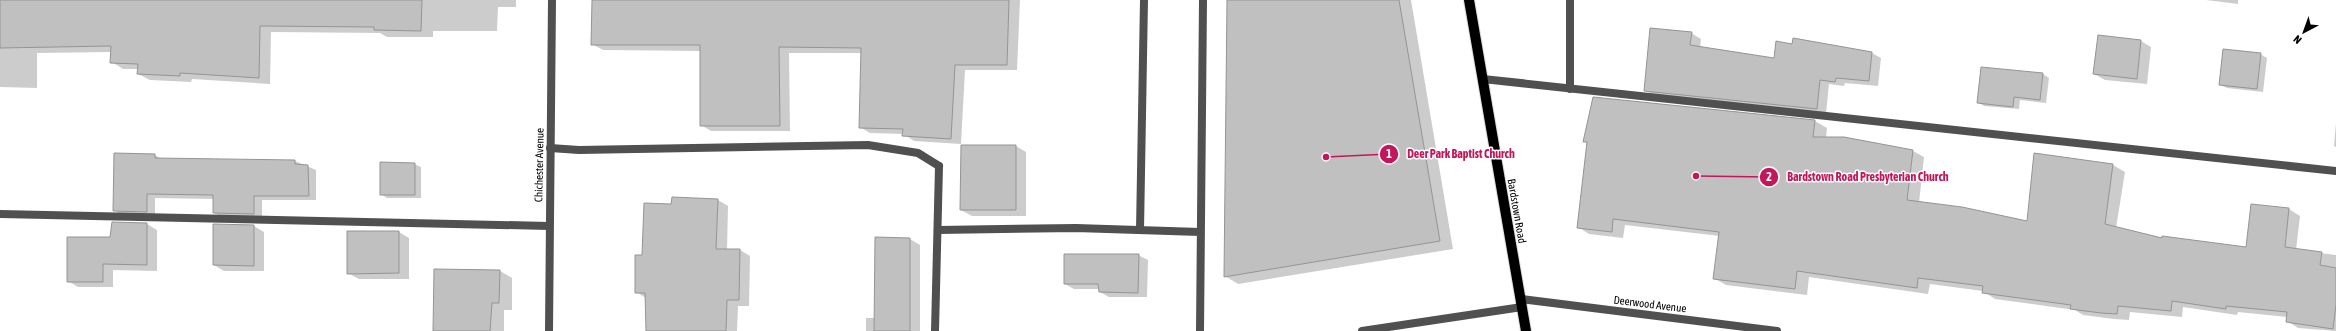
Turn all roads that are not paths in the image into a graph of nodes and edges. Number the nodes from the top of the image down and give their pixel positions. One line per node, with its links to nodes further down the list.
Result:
1 (552, 0): 8 (street, Chichester Avenue)
2 (1144, 0): 13 (street)
3 (1203, 0): 14 (street)
4 (1469, 0): 6 (main road, Bardstown Road)
5 (1570, 0): 7 (street)
6 (1483, 80): 7 (street); 15 (main road, Bardstown Road)
7 (1570, 89): 9 (street)
8 (550, 148): 11 (street, Chichester Avenue); 12 (street)
9 (2336, 171)
10 (0, 214): 11 (street)
11 (550, 226): 16 (street, Chichester Avenue)
12 (938, 230): 13 (street); 17 (street)
13 (1140, 230): 14 (street)
14 (1200, 232): 18 (street)
15 (1521, 303): 19 (street, Deerwood Avenue); 20 (main road, Bardstown Road); 21 (street, Deerwood Avenue)
16 (549, 331)
17 (935, 331)
18 (1200, 331)
19 (1362, 331)
20 (1526, 331)
21 (1777, 331)

